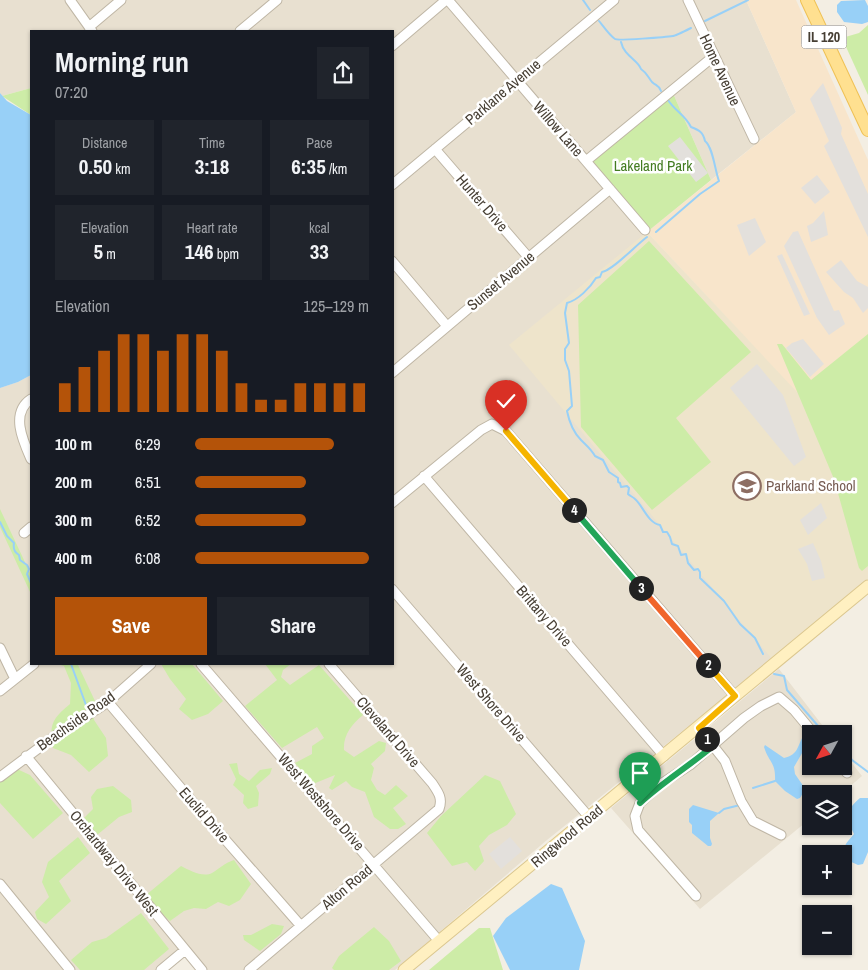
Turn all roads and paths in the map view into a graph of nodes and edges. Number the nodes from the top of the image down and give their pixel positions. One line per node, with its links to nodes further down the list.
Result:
1 (70, 0): 8 (street)
2 (121, 0): 8 (street)
3 (277, 0): 9 (street)
4 (447, 0): 10 (street); 12 (street, Willow Lane)
5 (614, 0): 12 (street, Parklane Avenue)
6 (688, 0): 11 (street, Home Avenue)
7 (807, 0): 13 (main road, IL 120)
8 (90, 29)
9 (241, 30)
10 (394, 44)
11 (714, 56): 14 (street, Home Avenue); 16 (street)
12 (516, 80): 15 (street, Parklane Avenue); 16 (street, Willow Lane)
13 (868, 130)
14 (754, 139)
15 (435, 149): 17 (street, Parklane Avenue); 20 (street, Hunter Drive)
16 (586, 161): 18 (street, Willow Lane)
17 (394, 182)
18 (610, 189): 19 (street, Willow Lane); 20 (street, Sunset Avenue)
19 (645, 230)
20 (529, 258): 22 (street, Sunset Avenue)
21 (394, 263): 22 (street)
22 (447, 326): 23 (street, Sunset Avenue)
23 (394, 371)
24 (30, 400): 25 (street)
25 (30, 457)
26 (424, 476): 27 (street); 37 (street); 43 (street, Brittany Drive)
27 (394, 501)
28 (868, 586): 37 (street, Ringwood Road)
29 (394, 590): 46 (street, West Shore Drive)
30 (0, 648): 35 (street)
31 (33, 665): 35 (street)
32 (150, 665): 38 (street, Beachside Road)
33 (202, 665): 48 (street, West Westshore Drive)
34 (330, 665): 45 (street, Cleveland Drive)
35 (15, 679): 36 (street)
36 (0, 691)
37 (735, 696): 40 (street, Ringwood Road)
38 (108, 702): 42 (street, Beachside Road); 51 (street, Euclid Drive)
39 (806, 725): 41 (street)
40 (699, 728): 41 (street); 43 (street, Ringwood Road)
41 (713, 746): 47 (street); 50 (street)
42 (26, 756): 44 (street, Beachside Road); 53 (street, Orchardway Drive West)
43 (664, 756): 46 (street, Ringwood Road)
44 (0, 777)
45 (442, 802): 48 (street, Alton Road)
46 (589, 818): 52 (street, Ringwood Road)
47 (781, 835)
48 (374, 864): 51 (street, Alton Road); 52 (street, West Westshore Drive)
49 (0, 884): 54 (street)
50 (696, 896)
51 (301, 926): 57 (street, Alton Road)
52 (439, 941): 58 (street, Ringwood Road)
53 (186, 950): 55 (street); 56 (street, Orchardway Drive West)
54 (70, 970)
55 (161, 970)
56 (202, 970)
57 (249, 970)
58 (404, 970)

